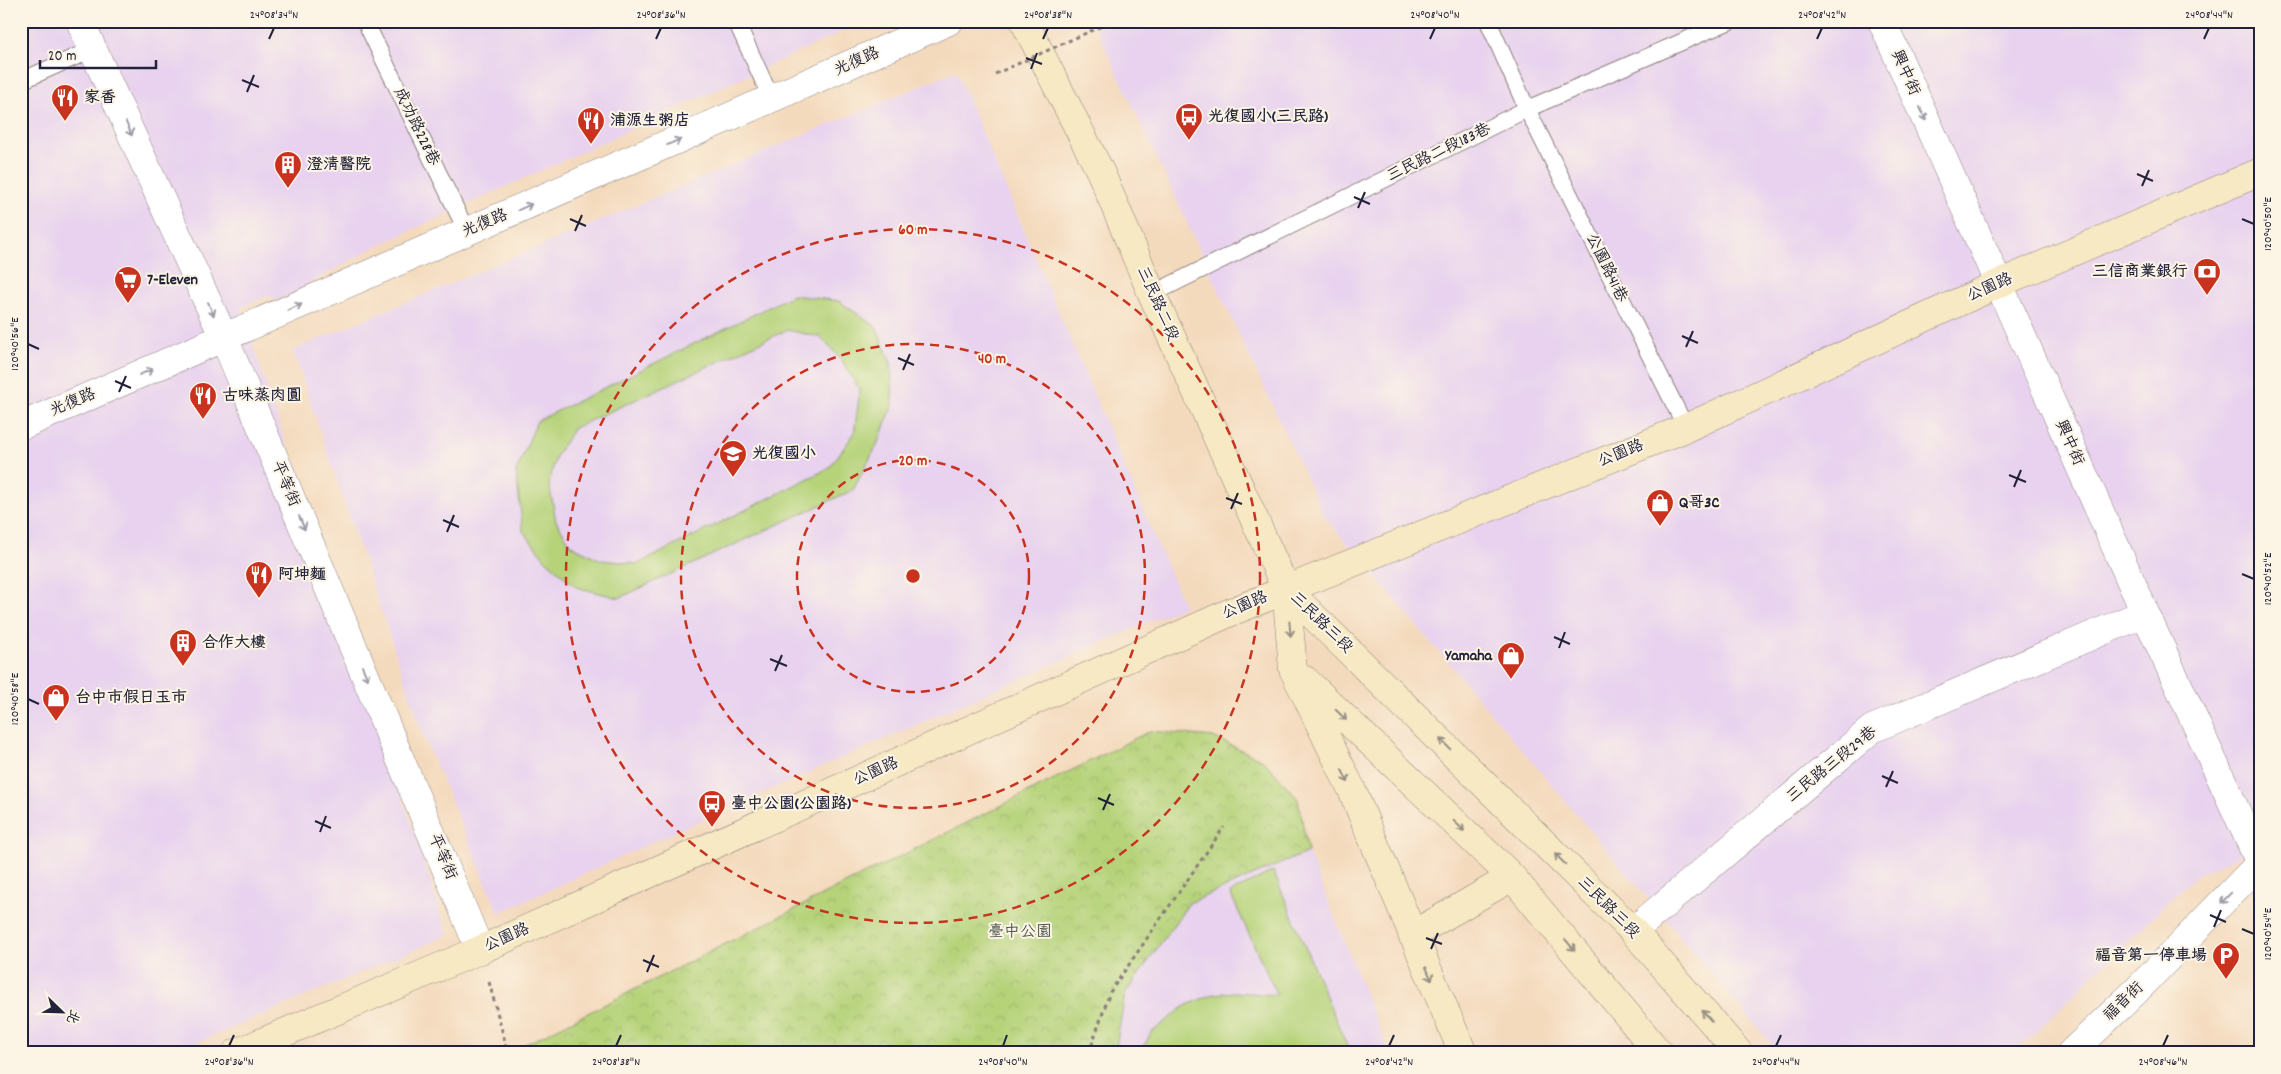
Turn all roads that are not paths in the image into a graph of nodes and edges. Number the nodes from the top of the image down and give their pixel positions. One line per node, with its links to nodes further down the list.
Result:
1 (80, 21): 9 (street, 平等街)
2 (365, 21): 14 (lane, 成功路228巷)
3 (736, 21): 11 (lane)
4 (949, 21): 11 (street, 光復路)
5 (1024, 21): 16 (main road, 三民路二段)
6 (1488, 21): 12 (lane, 公園路41巷)
7 (1730, 21): 12 (lane, 三民路二段183巷)
8 (1882, 21): 15 (street, 興中街, one-way to 15)
9 (93, 49): 10 (lane); 17 (street, 平等街, one-way to 17)
10 (21, 81)
11 (772, 100): 14 (street, 光復路, one-way to 11)
12 (1527, 109): 16 (lane, 三民路二段183巷); 19 (lane, 公園路41巷)
13 (2260, 172): 15 (main road, 公園路)
14 (467, 232): 17 (street, 光復路, one-way to 14)
15 (1998, 284): 19 (main road, 公園路); 21 (street, 興中街)
16 (1152, 294): 20 (main road, 三民路二段)
17 (224, 338): 18 (street, 光復路, one-way to 17); 27 (street, 平等街, one-way to 27)
18 (21, 426)
19 (1686, 428): 20 (main road, 公園路)
20 (1286, 589): 22 (main road, 三民路三段, one-way to 22); 25 (main road, 三民路三段, one-way to 20); 27 (main road, 公園路)
21 (2145, 613): 23 (street, 興中街); 25 (street, 三民路三段29巷)
22 (1294, 669): 24 (main road, one-way to 24); 26 (main road, one-way to 26)
23 (2260, 863): 32 (street, 福音街, one-way to 32)
24 (1512, 877): 26 (main road); 30 (main road, one-way to 30)
25 (1633, 931): 31 (main road, 三民路三段, one-way to 25)
26 (1412, 935): 29 (main road, one-way to 29)
27 (480, 950): 28 (main road, 公園路)
28 (236, 1053)
29 (1463, 1053)
30 (1659, 1053)
31 (1739, 1053)
32 (2071, 1053)

